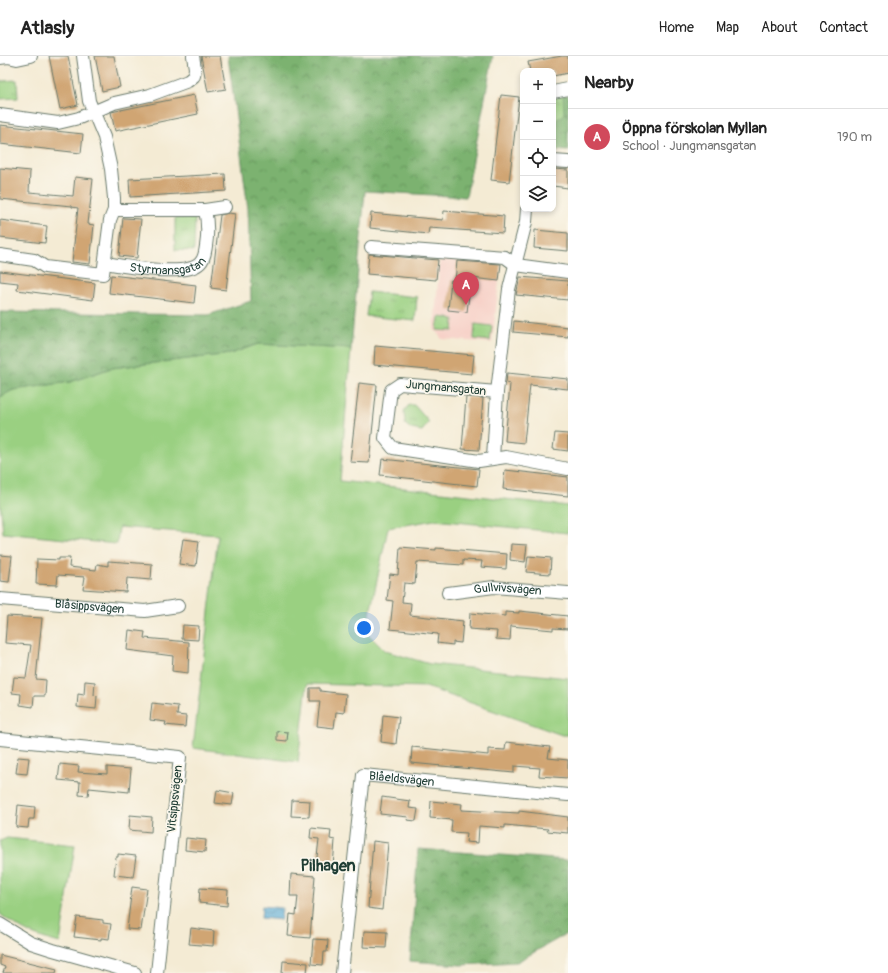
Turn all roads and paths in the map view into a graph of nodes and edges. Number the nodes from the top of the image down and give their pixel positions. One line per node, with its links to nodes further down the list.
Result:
1 (31, 56): 4 (street)
2 (83, 56): 7 (street)
3 (193, 56): 7 (street)
4 (0, 58)
5 (568, 89): 6 (street)
6 (556, 91)
7 (94, 112): 8 (street); 12 (street)
8 (0, 115)
9 (556, 161): 10 (street)
10 (568, 162)
11 (225, 207): 13 (street)
12 (114, 210): 13 (street); 17 (street)
13 (204, 210): 17 (street, Styrmansgatan)
14 (527, 212): 18 (street, Jungmansgatan)
15 (371, 247): 18 (street)
16 (0, 255): 17 (street)
17 (105, 263)
18 (516, 265): 19 (street); 20 (street, Jungmansgatan)
19 (568, 272)
20 (497, 392): 21 (street, Jungmansgatan); 21 (street, Jungmansgatan)
21 (493, 458): 22 (street, Jungmansgatan)
22 (568, 469)
23 (448, 593): 24 (street, Gullvivsvägen)
24 (568, 593)
25 (0, 599): 26 (street, Blåsippsvägen)
26 (178, 606)
27 (0, 739): 31 (street, Vitsippsvägen)
28 (568, 795): 32 (street, Blåeldsvägen)
29 (0, 924): 30 (street)
30 (135, 973)
31 (157, 973)
32 (342, 973)

